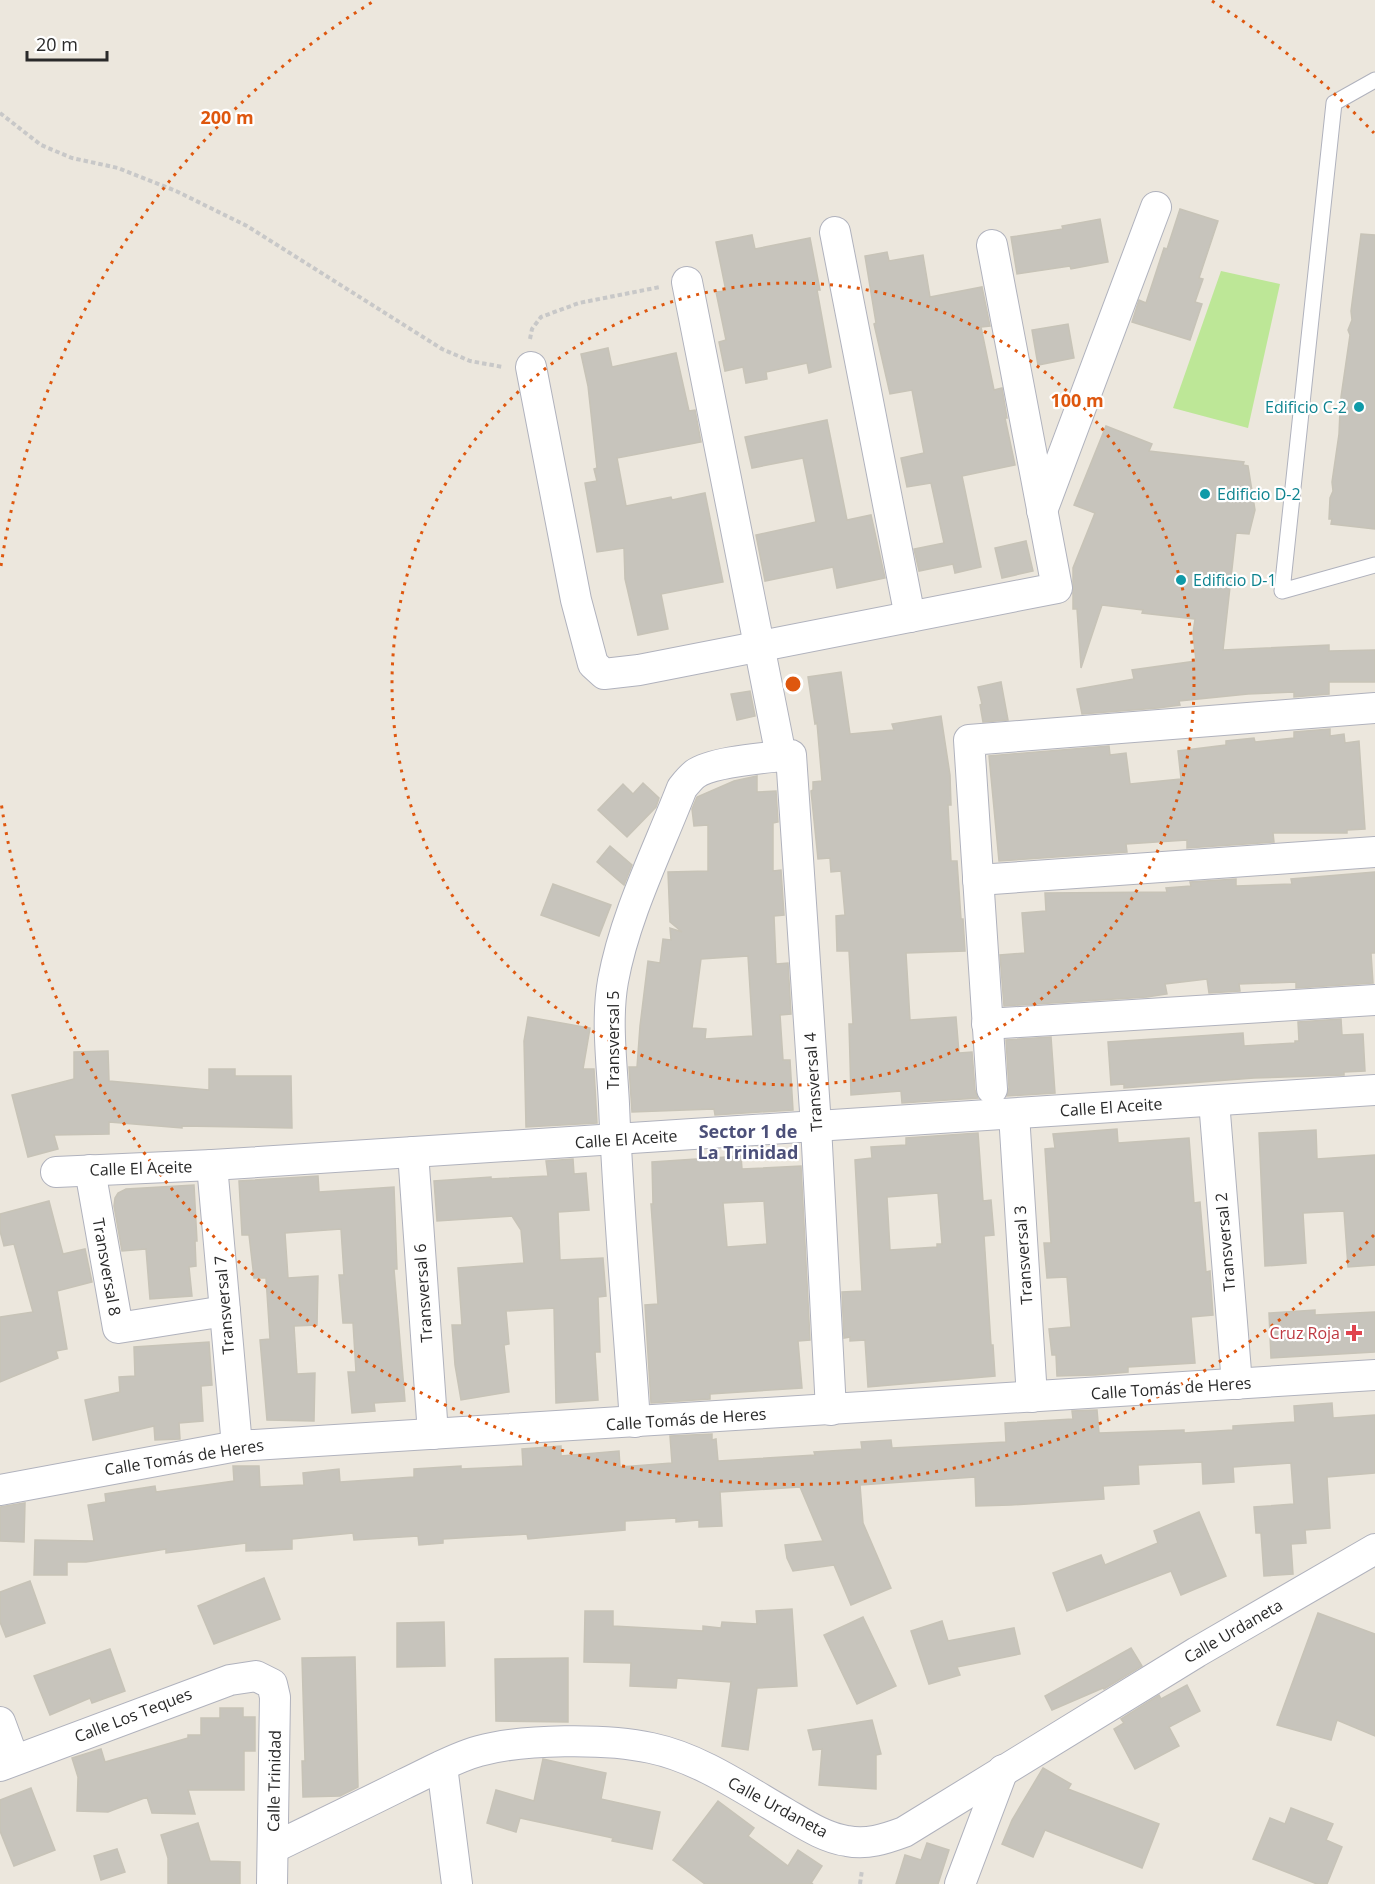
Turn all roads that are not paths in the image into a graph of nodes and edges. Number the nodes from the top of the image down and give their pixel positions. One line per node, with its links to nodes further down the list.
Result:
1 (1375, 80): 8 (lane)
2 (1156, 207): 7 (street)
3 (835, 232): 9 (street)
4 (992, 244): 7 (street)
5 (687, 282): 10 (street, Transversal 4)
6 (531, 367): 10 (street)
7 (1042, 511): 9 (street)
8 (1375, 565)
9 (910, 617): 10 (street)
10 (759, 646): 12 (street, Transversal 4)
11 (1375, 708): 14 (street)
12 (786, 756): 21 (street, Transversal 4); 22 (street, Transversal 5)
13 (1375, 852): 14 (street)
14 (978, 880): 16 (street)
15 (1375, 1000): 16 (street)
16 (987, 1024): 17 (street)
17 (992, 1089)
18 (1375, 1090): 19 (street, Calle El Aceite)
19 (1214, 1101): 20 (street, Calle El Aceite); 29 (street, Transversal 2)
20 (1014, 1114): 21 (street, Calle El Aceite); 30 (street, Transversal 3)
21 (816, 1126): 22 (street, Calle El Aceite); 31 (street, Transversal 4)
22 (615, 1139): 23 (street, Calle El Aceite); 32 (street, Transversal 5)
23 (413, 1152): 24 (street, Calle El Aceite); 33 (street, Transversal 6)
24 (212, 1165): 25 (street, Calle El Aceite); 27 (street, Transversal 7)
25 (90, 1170): 26 (street, Calle El Aceite); 27 (street, Transversal 8)
26 (56, 1172)
27 (225, 1311): 34 (street, Transversal 7)
28 (1375, 1375): 29 (street, Calle Tomás de Heres)
29 (1237, 1384): 30 (street, Calle Tomás de Heres)
30 (1032, 1397): 31 (street, Calle Tomás de Heres)
31 (831, 1410): 32 (street, Calle Tomás de Heres)
32 (635, 1422): 33 (street, Calle Tomás de Heres)
33 (433, 1434): 34 (street, Calle Tomás de Heres)
34 (237, 1446): 35 (street, Calle Tomás de Heres)
35 (0, 1490)
36 (1375, 1549): 41 (street, Calle Urdaneta)
37 (268, 1681): 39 (street, Calle Los Teques); 42 (street, Calle Trinidad)
38 (0, 1722): 39 (street)
39 (7, 1763)
40 (442, 1766): 41 (street, Calle Urdaneta); 42 (street, Calle Urdaneta); 44 (street)
41 (1003, 1770): 45 (street)
42 (273, 1848): 43 (street, Calle Trinidad)
43 (272, 1884)
44 (457, 1884)
45 (960, 1884)

